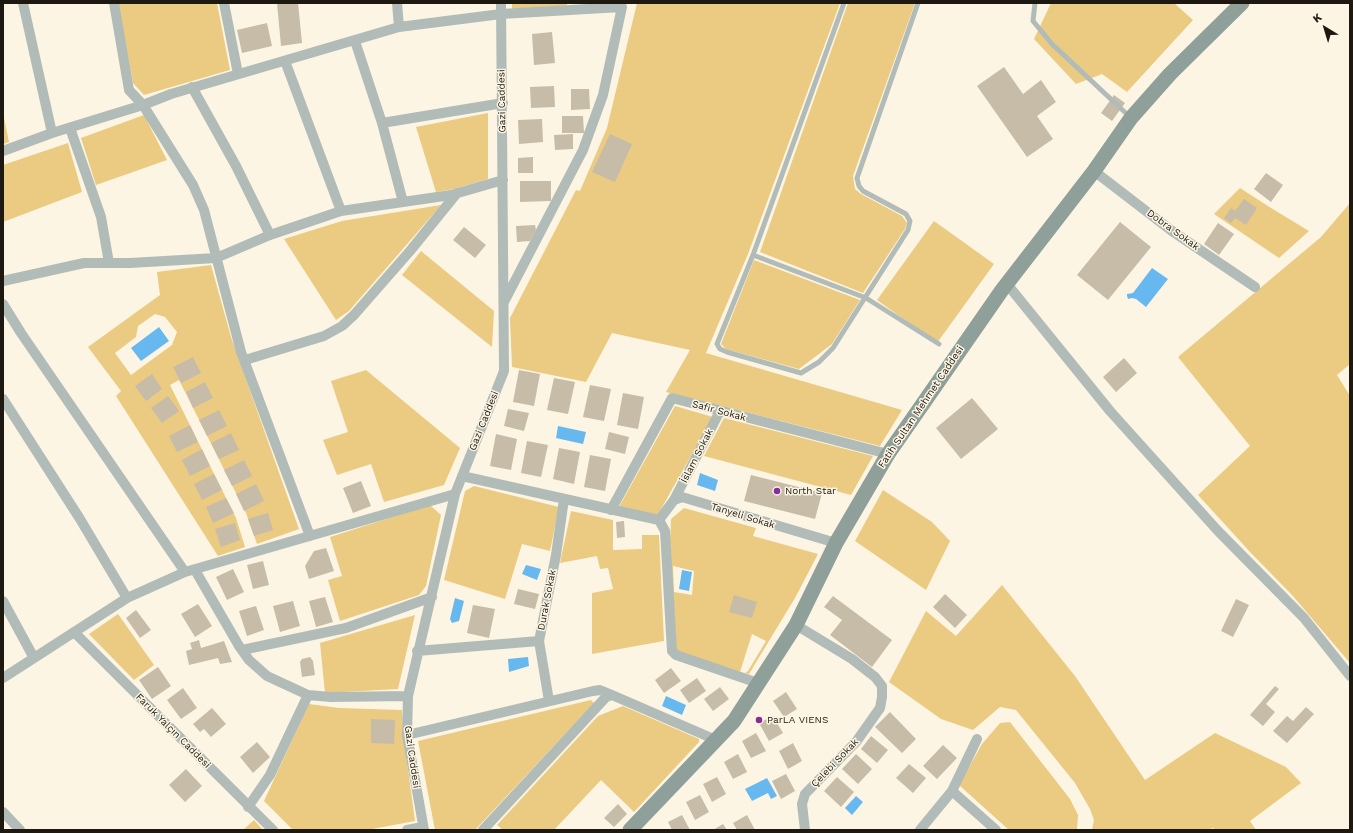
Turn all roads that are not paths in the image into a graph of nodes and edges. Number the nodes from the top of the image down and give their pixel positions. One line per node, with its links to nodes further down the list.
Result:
1 (23, 3): 21 (street)
2 (114, 3): 17 (street)
3 (224, 3): 14 (street)
4 (397, 3): 11 (street)
5 (501, 3): 10 (street, Gazi Caddesi)
6 (844, 3): 29 (lane)
7 (918, 3): 35 (lane)
8 (1035, 3): 18 (lane)
9 (1242, 3): 18 (street, Fatih Sultan Mehmet Caddesi)
10 (501, 14): 11 (street); 16 (street, Gazi Caddesi); 36 (street)
11 (398, 27): 12 (street)
12 (354, 40): 13 (street); 19 (street)
13 (285, 61): 14 (street); 27 (street)
14 (238, 74): 15 (street)
15 (192, 87): 17 (street); 28 (street)
16 (502, 102): 19 (street); 24 (street, Gazi Caddesi)
17 (143, 105): 20 (street); 30 (street)
18 (1132, 118): 23 (street, Fatih Sultan Mehmet Caddesi)
19 (382, 123): 26 (street)
20 (70, 128): 21 (street); 31 (street)
21 (52, 133): 22 (street)
22 (3, 151)
23 (1094, 171): 33 (street, Fatih Sultan Mehmet Caddesi); 34 (street, Dobra Sokak)
24 (503, 180): 25 (street); 36 (street, Gazi Caddesi)
25 (457, 193): 26 (street); 39 (street)
26 (403, 202): 27 (street)
27 (341, 211): 28 (street)
28 (270, 235): 30 (street)
29 (753, 255): 35 (lane); 35 (lane)
30 (216, 258): 31 (street); 39 (street)
31 (109, 263): 32 (street)
32 (3, 281)
33 (1007, 284): 42 (street, Fatih Sultan Mehmet Caddesi); 61 (street)
34 (1255, 287)
35 (866, 298): 38 (lane)
36 (504, 302): 43 (street, Gazi Caddesi)
37 (3, 304): 51 (street)
38 (939, 344)
39 (245, 360): 49 (street)
40 (3, 399): 53 (street)
41 (720, 411): 42 (street, Safir Sokak); 46 (street, İslam Sokak); 47 (street, Safir Sokak)
42 (888, 454): 50 (street, Fatih Sultan Mehmet Caddesi)
43 (462, 476): 44 (street, Gazi Caddesi); 45 (street)
44 (455, 494): 49 (street); 52 (street, Gazi Caddesi)
45 (564, 499): 47 (street); 57 (street, Durak Sokak)
46 (674, 500): 48 (street); 50 (street, Tanyeli Sokak)
47 (611, 510): 48 (street)
48 (659, 520): 63 (street)
49 (310, 536): 51 (street)
50 (836, 543): 55 (street, Fatih Sultan Mehmet Caddesi)
51 (190, 571): 53 (street); 58 (street)
52 (432, 597): 58 (street); 59 (street, Gazi Caddesi)
53 (127, 598): 56 (street)
54 (3, 601): 60 (street)
55 (796, 625): 63 (street, Fatih Sultan Mehmet Caddesi); 80 (street, Çelebi Sokak)
56 (74, 632): 60 (street); 72 (street, Faruk Yalçın Caddesi)
57 (539, 641): 59 (street); 67 (street, Durak Sokak)
58 (242, 650): 64 (street)
59 (417, 652): 65 (street, Gazi Caddesi)
60 (34, 658): 62 (street)
61 (1350, 676)
62 (3, 678)
63 (758, 683): 70 (street, Fatih Sultan Mehmet Caddesi)
64 (308, 695): 65 (street); 72 (street)
65 (408, 696): 68 (street, Gazi Caddesi)
66 (612, 696): 67 (street); 70 (street); 78 (street)
67 (549, 701): 68 (street)
68 (407, 735): 74 (street, Gazi Caddesi)
69 (977, 739): 71 (street)
70 (716, 740): 79 (street, Fatih Sultan Mehmet Caddesi)
71 (952, 791): 81 (street); 82 (street)
72 (248, 807): 76 (street, Faruk Yalçın Caddesi)
73 (3, 812): 75 (street)
74 (423, 828): 77 (street)
75 (20, 830)
76 (272, 830)
77 (407, 830)
78 (483, 830)
79 (630, 830)
80 (805, 830)
81 (920, 830)
82 (996, 830)

